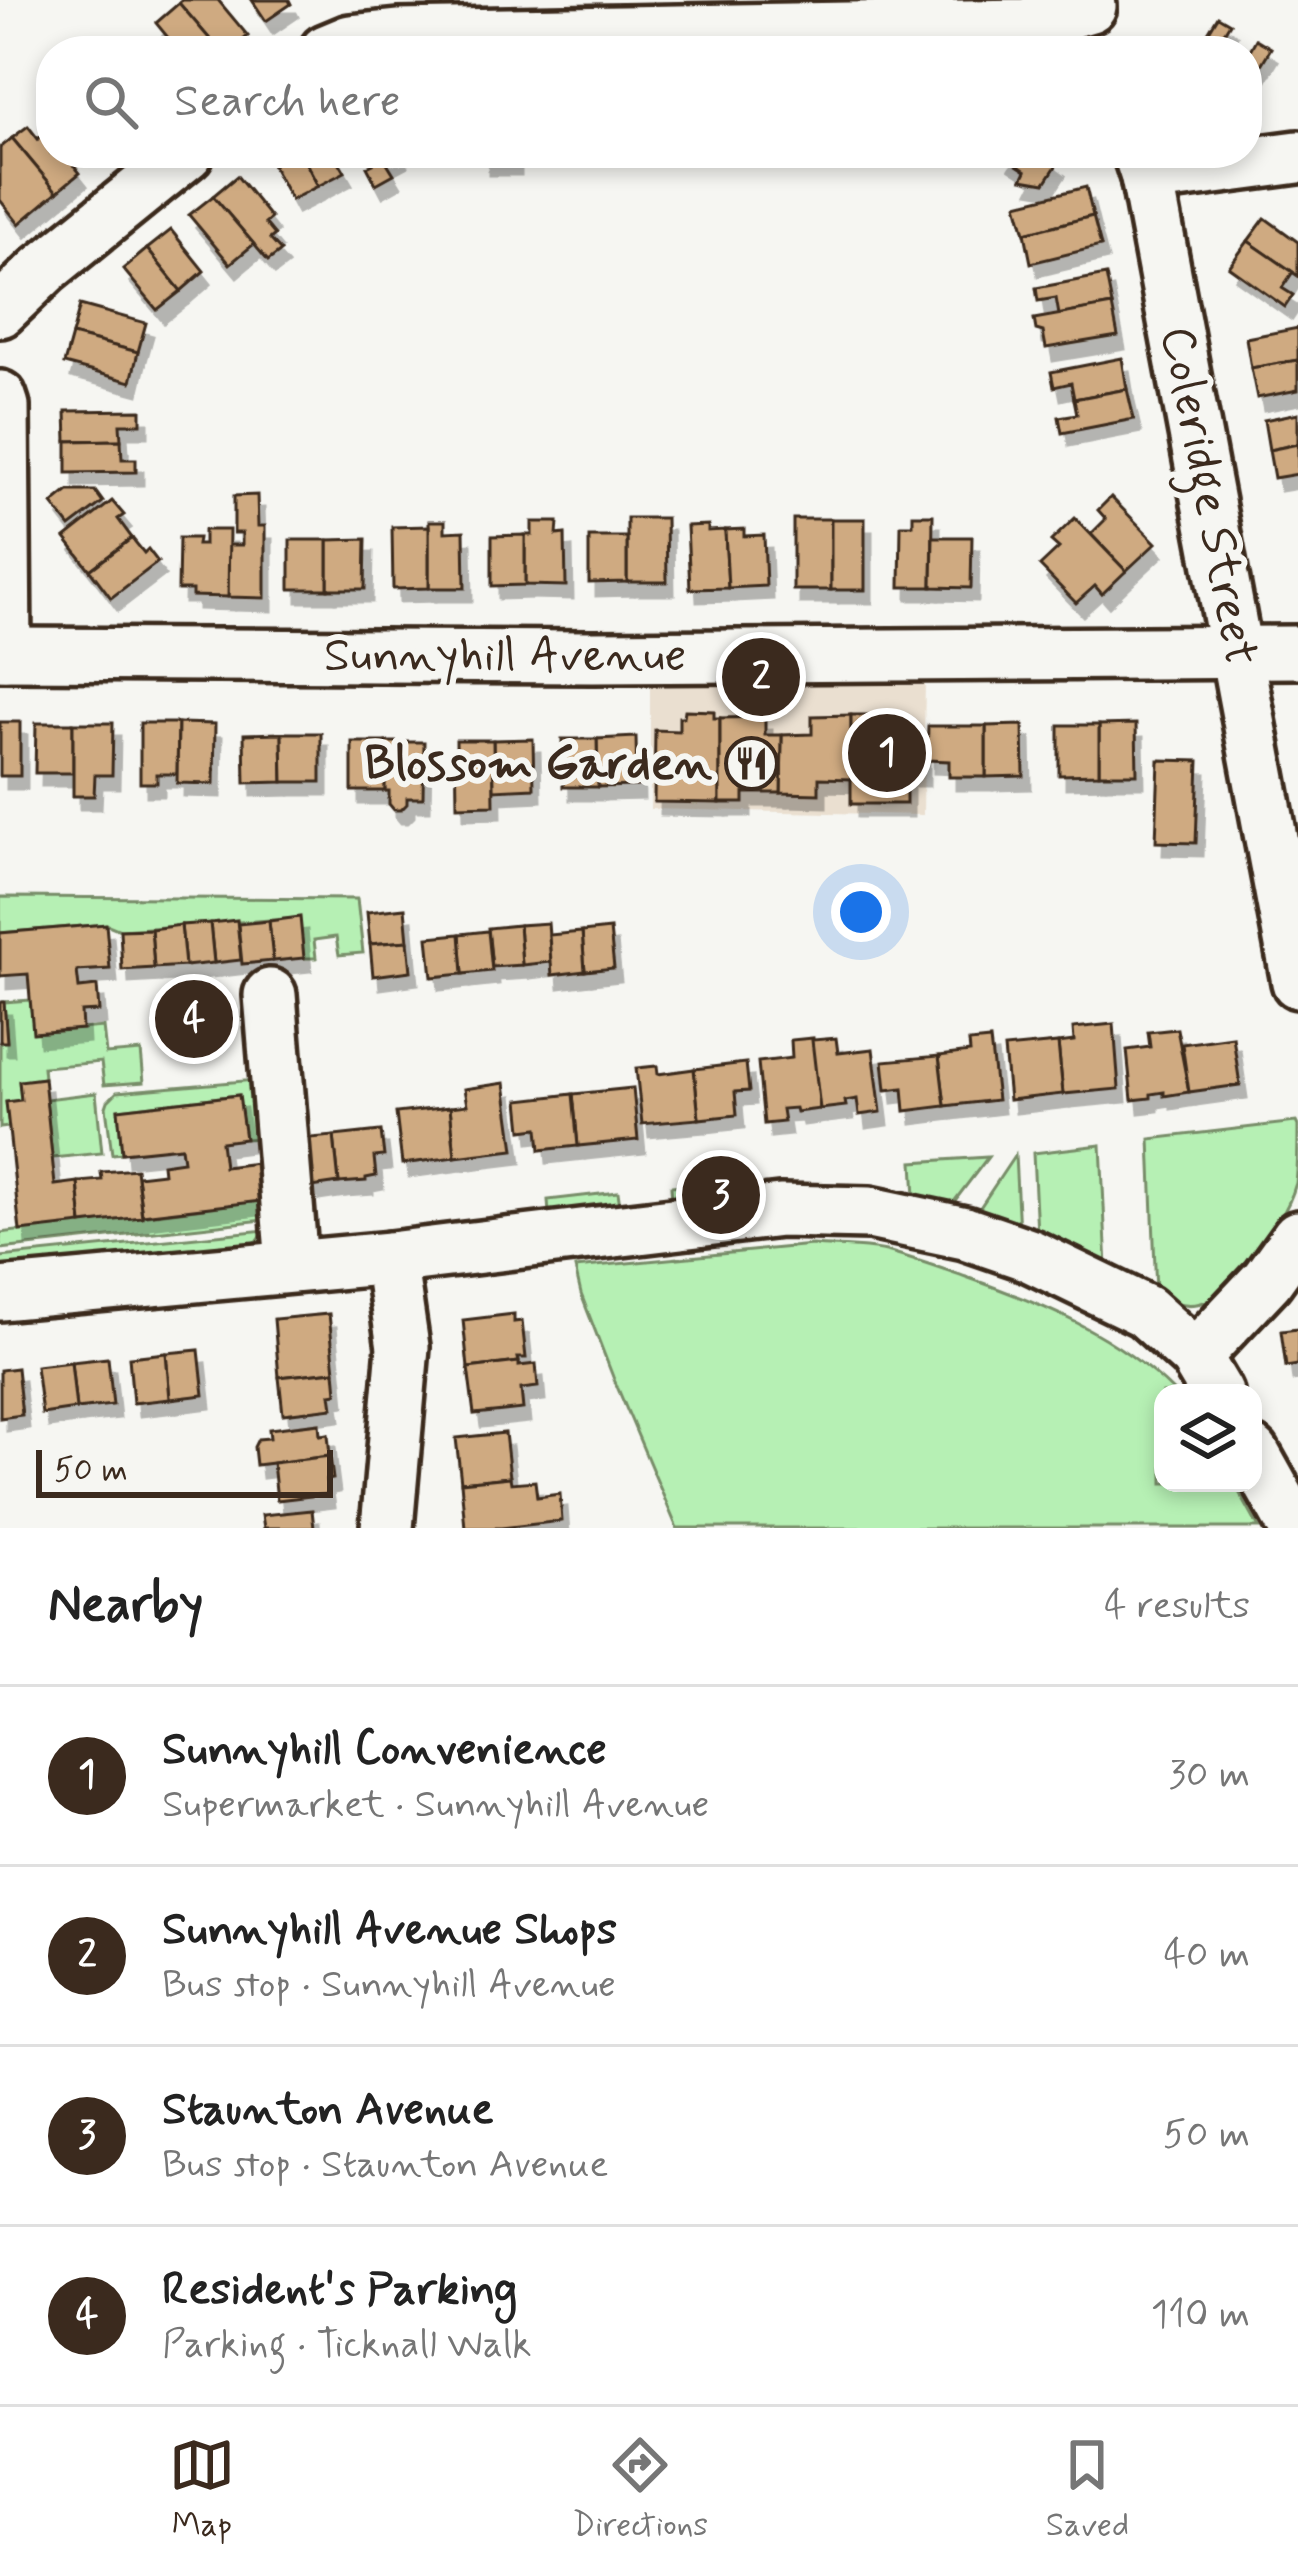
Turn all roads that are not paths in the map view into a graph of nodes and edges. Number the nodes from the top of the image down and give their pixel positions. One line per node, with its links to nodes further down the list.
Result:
1 (1094, 19): 2 (street)
2 (455, 36)
3 (1298, 157): 4 (street)
4 (1262, 159)
5 (169, 168): 7 (street)
6 (1144, 168): 9 (street, Coleridge Street)
7 (0, 311)
8 (0, 397): 11 (street)
9 (1238, 652): 10 (street, Sunnyhill Avenue); 11 (street, Sunnyhill Avenue); 12 (street, Coleridge Street)
10 (1298, 652)
11 (2, 654)
12 (1298, 982)
13 (270, 994): 16 (street)
14 (1298, 1237): 18 (street)
15 (390, 1258): 16 (street); 18 (street); 20 (street)
16 (292, 1265): 17 (street)
17 (0, 1294)
18 (1206, 1374)
19 (1262, 1470): 21 (street)
20 (387, 1528)
21 (1295, 1528)

